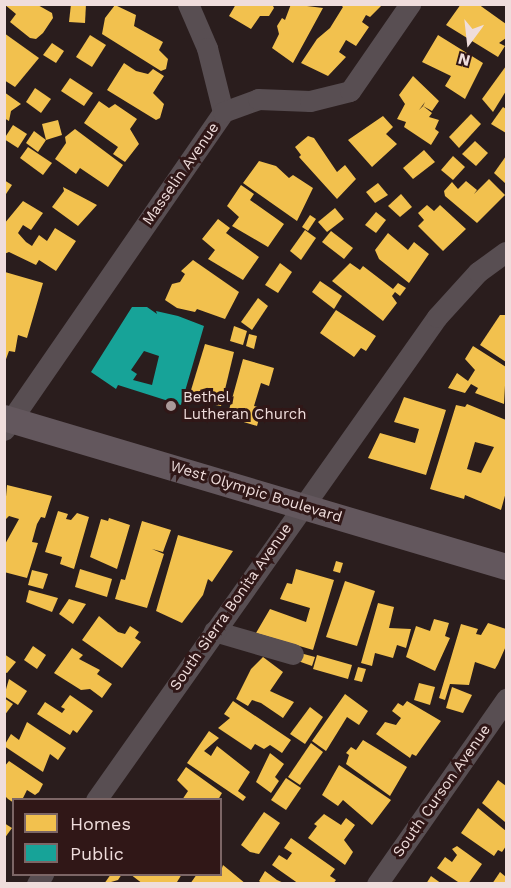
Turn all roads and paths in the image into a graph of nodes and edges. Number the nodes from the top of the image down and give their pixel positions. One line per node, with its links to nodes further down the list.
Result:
1 (188, 4): 3 (street)
2 (410, 4): 3 (street, Masselin Avenue)
3 (223, 112): 5 (street, Masselin Avenue)
4 (507, 252): 6 (street, South Sierra Bonita Avenue)
5 (7, 423): 6 (main road, West Olympic Boulevard)
6 (302, 506): 7 (main road, West Olympic Boulevard); 8 (street, South Sierra Bonita Avenue)
7 (507, 567)
8 (214, 631): 9 (street); 11 (street, South Sierra Bonita Avenue)
9 (293, 654)
10 (507, 699): 12 (street, South Curson Avenue)
11 (97, 798)
12 (377, 884)

